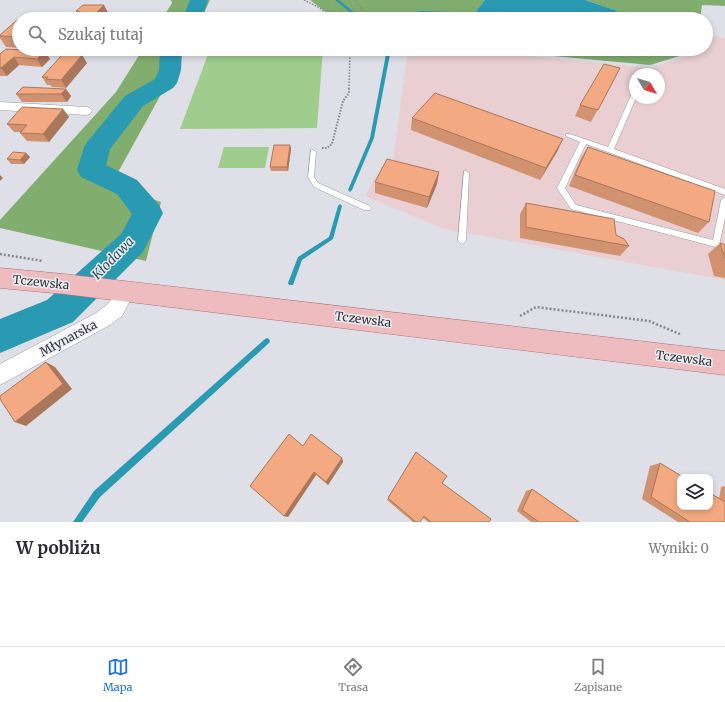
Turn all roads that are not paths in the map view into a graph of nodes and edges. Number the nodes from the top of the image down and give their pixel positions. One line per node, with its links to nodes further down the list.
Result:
1 (630, 104): 6 (lane)
2 (0, 106): 3 (street)
3 (86, 111)
4 (568, 135): 5 (lane)
5 (584, 141): 6 (lane); 10 (lane)
6 (610, 150): 9 (lane)
7 (312, 152): 11 (lane)
8 (466, 173): 12 (lane)
9 (725, 192)
10 (725, 200)
11 (367, 208)
12 (462, 241)
13 (0, 278): 14 (main road, Tczewska)
14 (117, 290): 15 (main road, Tczewska); 16 (street, Młynarska)
15 (725, 363)
16 (0, 375)

